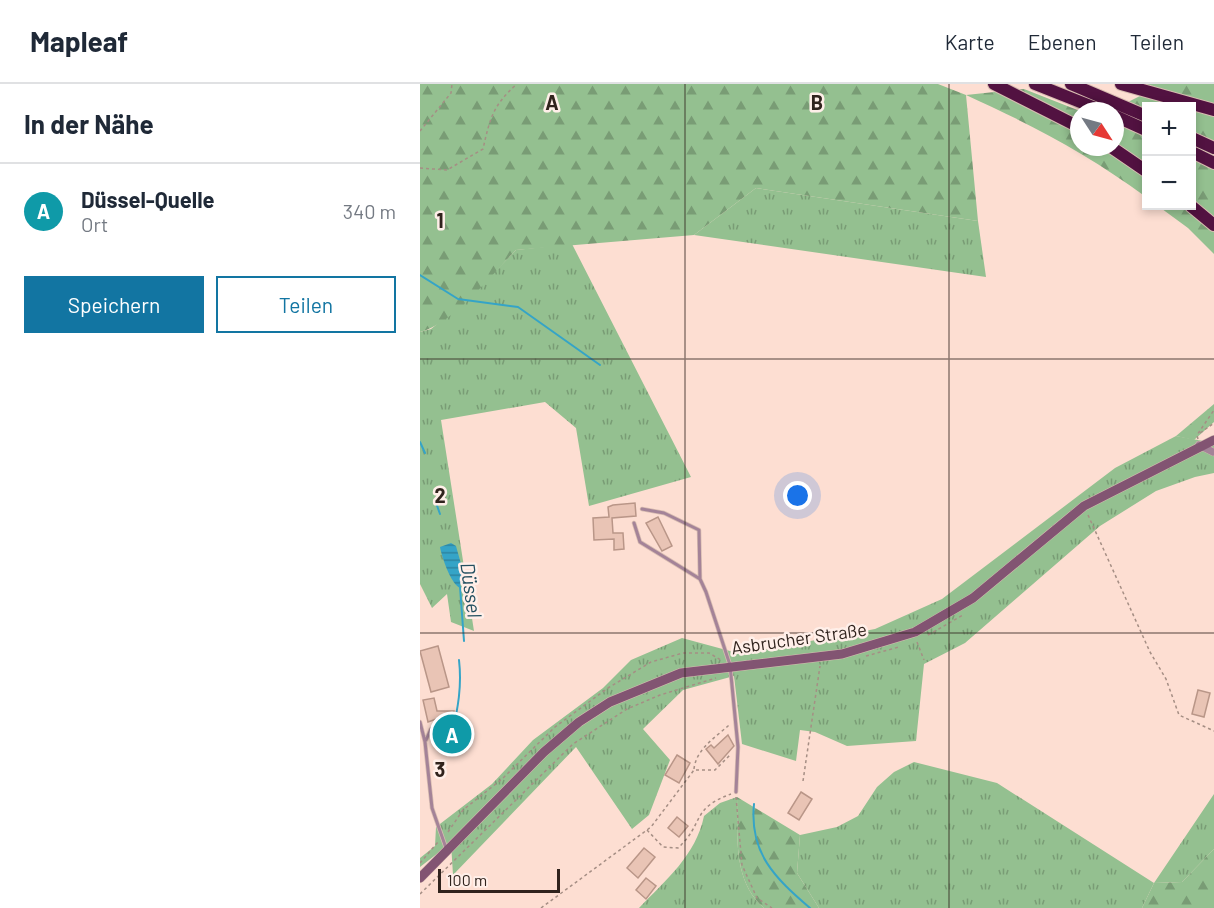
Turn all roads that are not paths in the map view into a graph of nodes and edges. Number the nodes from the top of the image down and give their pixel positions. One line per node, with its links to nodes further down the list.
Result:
1 (994, 84): 9 (highway)
2 (1035, 84): 5 (highway)
3 (1071, 84): 7 (highway)
4 (1121, 84): 6 (highway)
5 (1080, 102)
6 (1214, 111)
7 (1142, 114)
8 (1124, 120): 10 (highway)
9 (1070, 122)
10 (1142, 128)
11 (1196, 140): 12 (highway)
12 (1214, 148)
13 (1196, 154): 15 (highway)
14 (1124, 156): 16 (highway)
15 (1214, 163)
16 (1142, 168)
17 (1196, 210): 18 (highway)
18 (1214, 225)
19 (1214, 434): 21 (main road, Asbrucher Straße)
20 (1214, 440): 21 (main road, Asbrucher Straße)
21 (1199, 445): 22 (street); 26 (main road, Asbrucher Straße)
22 (1214, 453)
23 (642, 509): 25 (lane)
24 (634, 523): 25 (lane)
25 (700, 579): 26 (lane)
26 (730, 670): 30 (lane); 31 (main road, Asbrucher Straße)
27 (442, 721): 29 (lane)
28 (420, 722): 29 (lane)
29 (425, 742): 31 (lane)
30 (736, 792)
31 (448, 853): 32 (main road, Asbrucher Straße)
32 (420, 878)

